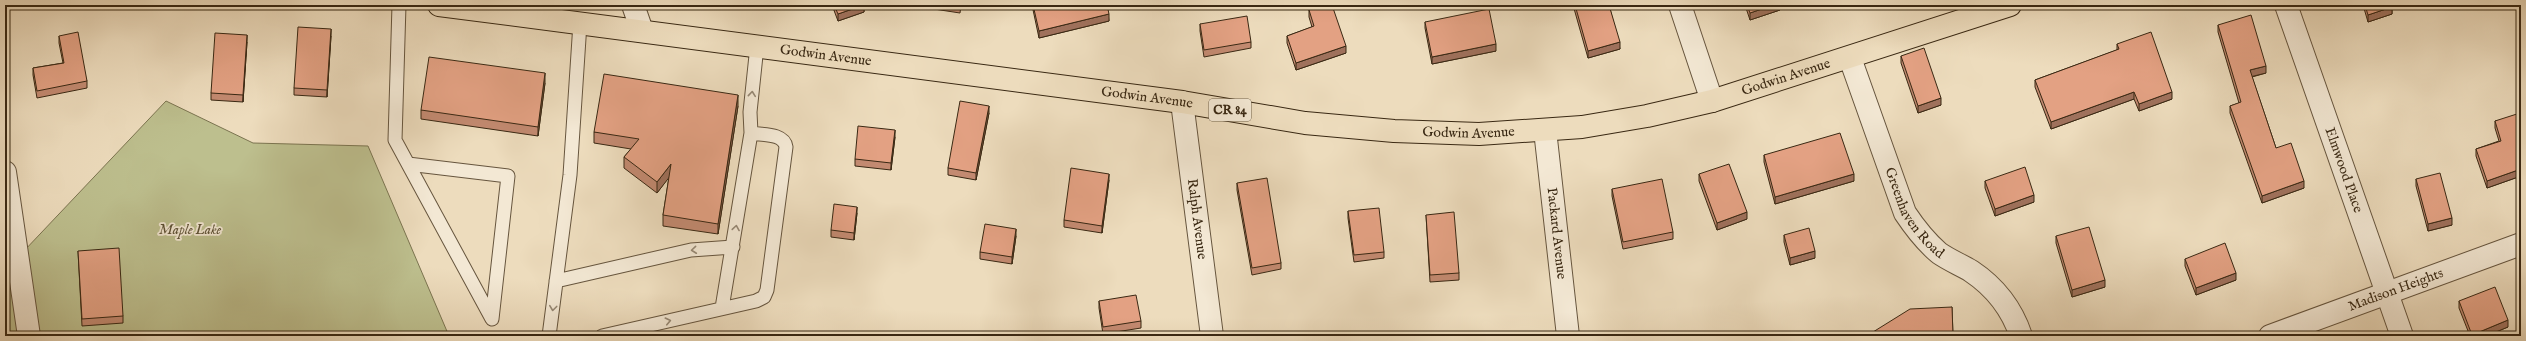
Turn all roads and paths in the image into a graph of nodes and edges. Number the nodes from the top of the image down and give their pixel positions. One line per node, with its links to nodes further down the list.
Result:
1 (399, 5): 15 (lane)
2 (439, 5): 7 (main road, Godwin Avenue / CR 84)
3 (633, 5): 8 (street)
4 (1680, 5): 11 (street)
5 (2010, 5): 10 (main road, Godwin Avenue / CR 84)
6 (2286, 5): 20 (street, Elmwood Place)
7 (580, 23): 8 (main road, Godwin Avenue / CR 84); 19 (lane)
8 (642, 31): 9 (main road, Godwin Avenue / CR 84)
9 (757, 46): 12 (main road, Godwin Avenue / CR 84); 14 (lane, one-way to 9)
10 (1850, 58): 11 (main road, Godwin Avenue / CR 84); 27 (street, Greenhaven Road)
11 (1712, 101): 13 (main road, Godwin Avenue / CR 84)
12 (1182, 102): 13 (main road, Godwin Avenue / CR 84); 25 (street, Ralph Avenue)
13 (1545, 130): 26 (street, Packard Avenue)
14 (751, 133): 18 (lane, one-way to 14); 21 (lane)
15 (408, 164): 15 (lane)
16 (5, 172): 22 (street)
17 (2521, 244): 20 (street, Madison Heights)
18 (733, 248): 19 (lane, one-way to 19); 21 (lane)
19 (556, 281): 23 (lane, one-way to 23)
20 (2387, 295): 28 (street, Madison Heights); 29 (street, Elmwood Place)
21 (722, 308): 24 (lane, one-way to 21)
22 (29, 336)
23 (549, 336)
24 (602, 336)
25 (1212, 336)
26 (1568, 336)
27 (2021, 336)
28 (2270, 336)
29 (2402, 336)

